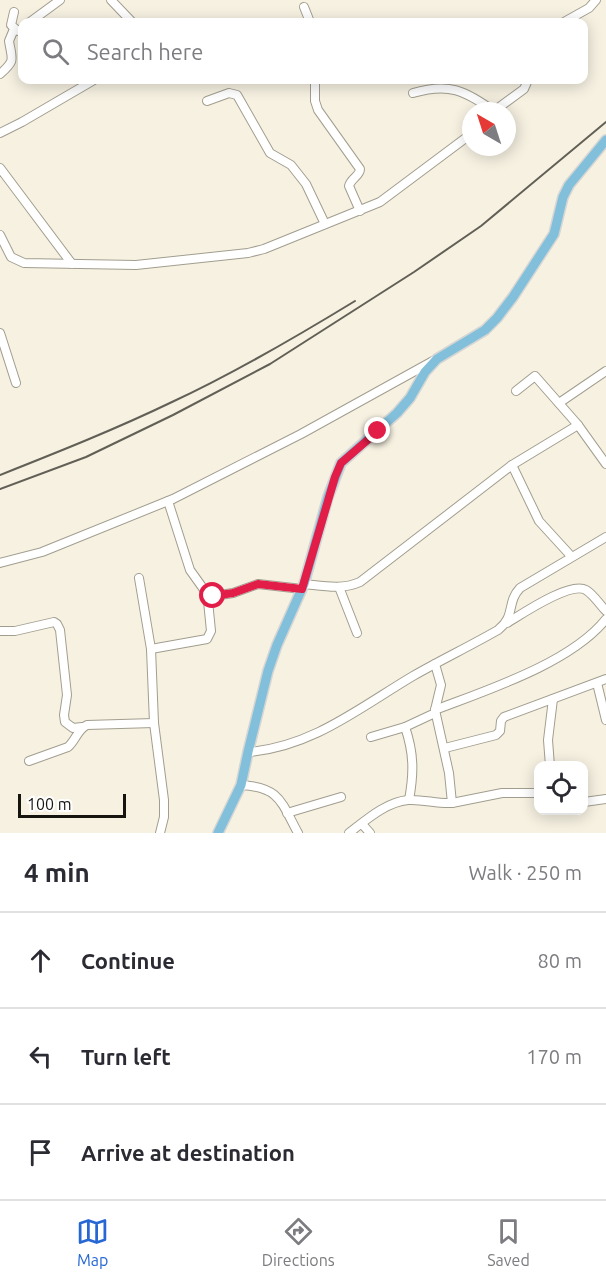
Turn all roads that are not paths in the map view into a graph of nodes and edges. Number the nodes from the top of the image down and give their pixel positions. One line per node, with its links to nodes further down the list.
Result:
1 (60, 0): 6 (street)
2 (111, 0): 7 (street)
3 (597, 0): 9 (street)
4 (304, 7): 8 (street)
5 (14, 12): 10 (street)
6 (35, 18)
7 (128, 18)
8 (308, 18)
9 (571, 18)
10 (18, 29): 11 (street)
11 (0, 74)
12 (87, 84): 19 (street)
13 (315, 84): 23 (street)
14 (525, 84): 18 (street)
15 (413, 93): 17 (street)
16 (207, 101): 24 (street)
17 (481, 102)
18 (506, 102)
19 (0, 134)
20 (606, 140): 28 (main road)
21 (462, 141): 23 (street)
22 (0, 168): 26 (street)
23 (360, 211): 24 (street)
24 (325, 224): 26 (street)
25 (0, 235): 26 (street)
26 (72, 264)
27 (0, 333): 30 (street)
28 (437, 359): 36 (street); 41 (main road)
29 (606, 371): 32 (street)
30 (16, 383)
31 (516, 391): 32 (street)
32 (559, 403): 33 (street)
33 (578, 425): 34 (street); 35 (street)
34 (606, 464)
35 (512, 465): 38 (street); 42 (street)
36 (168, 501): 39 (street); 43 (street)
37 (606, 537): 38 (street)
38 (572, 556): 46 (street)
39 (0, 563)
40 (139, 578): 49 (street)
41 (303, 586): 42 (street); 43 (street); 61 (main road)
42 (339, 587): 48 (street)
43 (210, 598): 49 (street)
44 (606, 612): 46 (street)
45 (606, 619): 54 (street)
46 (506, 624): 50 (street)
47 (0, 631): 58 (street)
48 (357, 633)
49 (151, 650): 56 (street)
50 (435, 664): 54 (street); 61 (street)
51 (606, 679): 52 (street)
52 (597, 682): 53 (street); 55 (street)
53 (553, 699): 60 (street); 63 (street)
54 (435, 711): 57 (street); 60 (street)
55 (606, 720)
56 (154, 723): 58 (street); 73 (street)
57 (405, 727): 59 (street); 68 (street)
58 (82, 728): 62 (street)
59 (371, 737)
60 (445, 748): 70 (street)
61 (248, 752): 64 (main road)
62 (29, 761)
63 (550, 761)
64 (241, 784): 71 (street); 74 (main road)
65 (534, 793): 70 (street)
66 (341, 797): 71 (street)
67 (606, 799): 69 (street)
68 (410, 800): 70 (street); 72 (street)
69 (588, 801)
70 (452, 802)
71 (287, 813): 75 (street)
72 (362, 824): 76 (street); 77 (street)
73 (160, 833)
74 (218, 833)
75 (298, 833)
76 (349, 833)
77 (370, 833)

